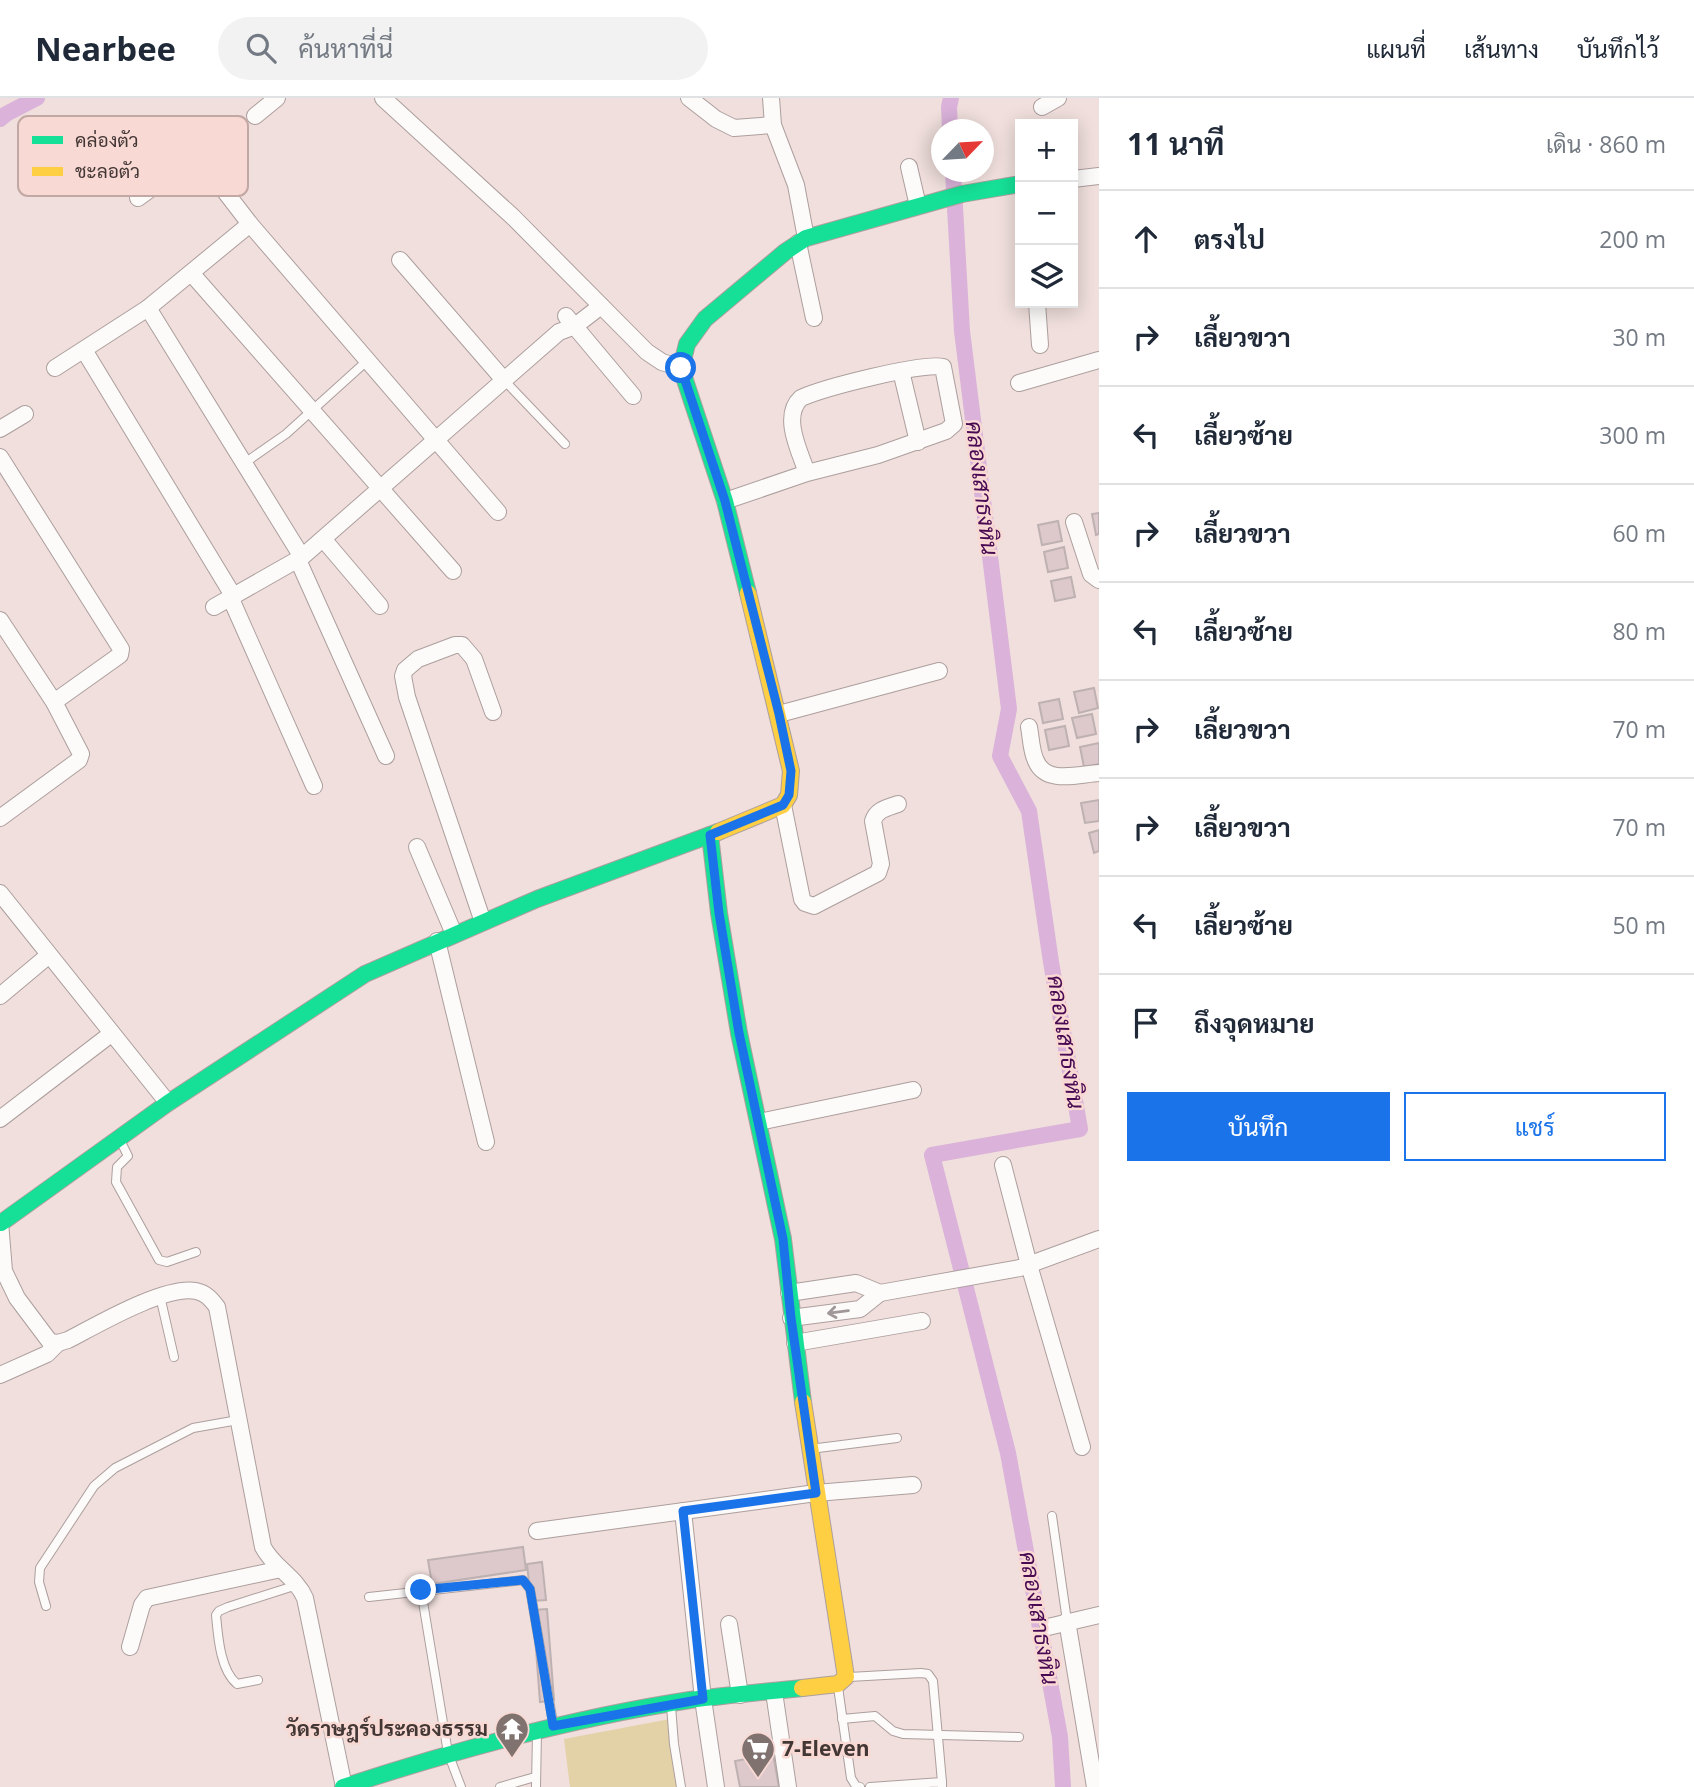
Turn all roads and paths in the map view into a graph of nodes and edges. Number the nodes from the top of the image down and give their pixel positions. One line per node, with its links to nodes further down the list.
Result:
1 (277, 98): 7 (street)
2 (383, 98): 21 (street)
3 (689, 98): 8 (street)
4 (771, 98): 8 (street)
5 (1058, 98): 6 (street)
6 (1042, 107)
7 (256, 116)
8 (773, 125): 18 (street)
9 (909, 167): 16 (street)
10 (1099, 176): 11 (street)
11 (1078, 178)
12 (1015, 185): 16 (street)
13 (141, 196): 15 (street)
14 (228, 196): 17 (street)
15 (138, 198)
16 (918, 206): 18 (street)
17 (250, 224): 20 (street); 29 (street)
18 (802, 240): 25 (street); 32 (street)
19 (400, 260): 34 (street)
20 (192, 274): 23 (street); 37 (street)
21 (588, 293): 22 (street); 26 (street)
22 (601, 306): 26 (street); 32 (street)
23 (148, 308): 28 (street); 44 (street)
24 (1038, 308): 27 (street)
25 (814, 318)
26 (571, 321): 34 (street); 36 (street)
27 (1040, 345)
28 (84, 350): 31 (street); 54 (street)
29 (369, 359): 37 (lane); 40 (street)
30 (1099, 360): 35 (street)
31 (55, 368)
32 (681, 368): 47 (street)
33 (901, 371): 41 (street); 41 (street); 45 (street)
34 (504, 380): 40 (street); 42 (lane)
35 (1019, 383)
36 (633, 396)
37 (311, 411): 44 (lane); 46 (street)
38 (25, 414): 39 (street)
39 (0, 429)
40 (436, 439): 46 (street); 48 (street)
41 (918, 442): 45 (street)
42 (565, 444)
43 (0, 457): 59 (street)
44 (246, 463): 51 (street)
45 (807, 473): 47 (street)
46 (379, 488): 50 (street); 52 (street)
47 (725, 501): 61 (street)
48 (498, 512)
49 (1074, 522): 53 (street)
50 (324, 540): 51 (street); 55 (street)
51 (300, 559): 54 (street); 63 (street)
52 (453, 571)
53 (1099, 580)
54 (232, 598): 56 (street); 65 (street)
55 (380, 606)
56 (215, 607)
57 (0, 620): 59 (street)
58 (939, 671): 61 (street)
59 (54, 702): 68 (street)
60 (493, 712): 72 (street)
61 (779, 714): 67 (street)
62 (1029, 727): 64 (street)
63 (386, 755)
64 (1099, 773)
65 (314, 786)
66 (898, 804): 67 (street)
67 (783, 805): 69 (street)
68 (0, 818)
69 (710, 835): 72 (street); 81 (street)
70 (417, 847): 73 (street)
71 (0, 893): 75 (street)
72 (483, 922): 73 (street)
73 (454, 934): 74 (street)
74 (437, 941): 79 (street); 83 (street)
75 (49, 955): 76 (street); 77 (street)
76 (0, 996)
77 (111, 1034): 79 (street); 80 (street)
78 (913, 1090): 81 (street)
79 (168, 1103): 82 (street)
80 (0, 1118)
81 (759, 1122): 89 (street)
82 (119, 1138): 85 (street); 87 (lane)
83 (485, 1142)
84 (1003, 1166): 88 (street)
85 (0, 1223): 94 (street)
86 (1099, 1239): 88 (street)
87 (196, 1252)
88 (1029, 1265): 90 (street); 100 (street)
89 (789, 1293): 90 (street); 92 (street)
90 (880, 1293): 92 (street, one-way to 92)
91 (160, 1296): 94 (street); 96 (lane); 98 (street)
92 (791, 1318): 95 (street)
93 (922, 1321): 95 (street)
94 (58, 1343): 97 (street)
95 (795, 1343): 101 (street)
96 (174, 1357)
97 (0, 1376)
98 (238, 1420): 107 (street); 111 (lane)
99 (897, 1438): 101 (lane)
100 (1082, 1447)
101 (809, 1449): 103 (street)
102 (913, 1485): 103 (street)
103 (816, 1493): 104 (street); 118 (street)
104 (683, 1511): 106 (street); 121 (street)
105 (1052, 1516): 113 (lane)
106 (537, 1531)
107 (281, 1569): 108 (street); 116 (street)
108 (297, 1585): 117 (lane); 130 (street)
109 (421, 1590): 110 (lane); 124 (lane); 127 (lane)
110 (369, 1597)
111 (46, 1606)
112 (1099, 1615): 113 (street)
113 (1067, 1621): 115 (street); 138 (street)
114 (729, 1624): 120 (street)
115 (1048, 1627)
116 (131, 1647)
117 (258, 1681)
118 (842, 1681): 119 (street); 123 (lane); 125 (lane)
119 (774, 1692): 120 (street); 135 (street)
120 (740, 1695): 121 (street)
121 (703, 1699): 122 (street); 134 (street)
122 (671, 1703): 124 (street); 133 (lane)
123 (842, 1718): 125 (lane); 136 (lane)
124 (545, 1728): 127 (street); 128 (lane)
125 (938, 1735): 126 (lane); 129 (lane)
126 (1019, 1737)
127 (448, 1753): 130 (street); 131 (lane)
128 (536, 1782): 132 (lane)
129 (942, 1785): 137 (lane)
130 (344, 1787)
131 (461, 1787)
132 (500, 1787)
133 (681, 1787)
134 (716, 1787)
135 (788, 1787)
136 (860, 1787)
137 (870, 1787)
138 (1095, 1787)

